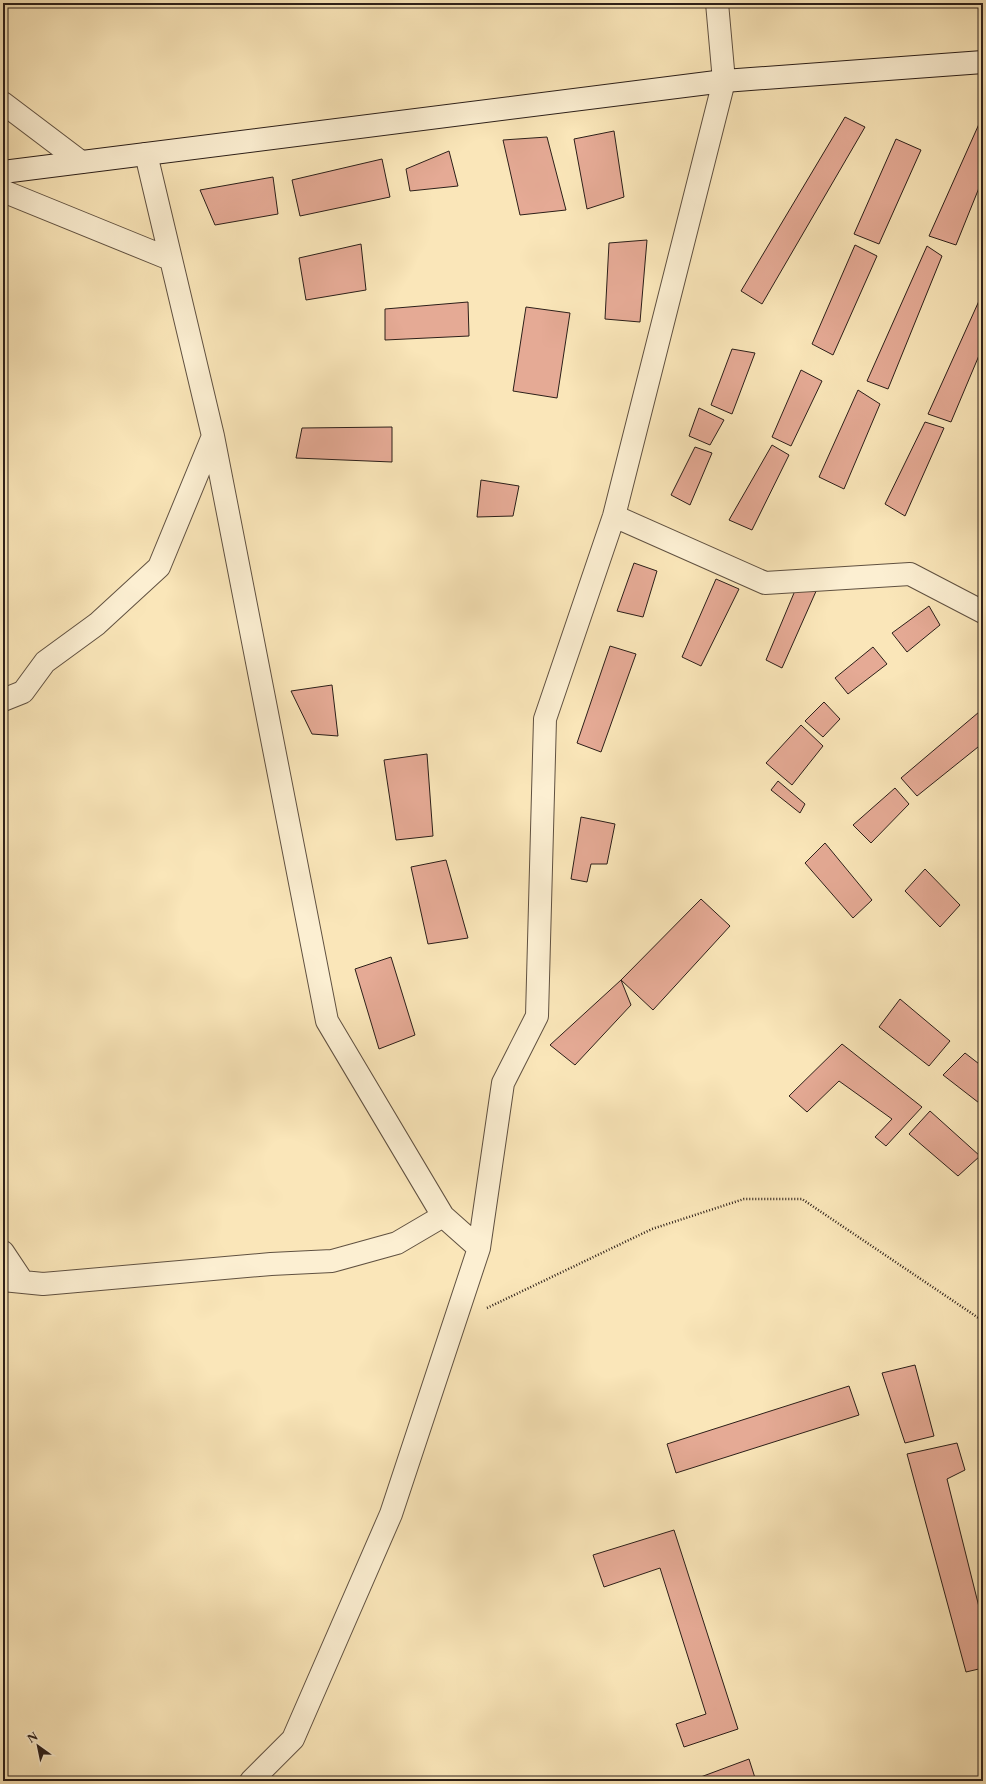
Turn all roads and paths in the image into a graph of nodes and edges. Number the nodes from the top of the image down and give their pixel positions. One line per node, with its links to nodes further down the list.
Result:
1 (718, 3): 3 (street)
2 (983, 62): 3 (street)
3 (724, 81): 5 (street); 11 (street)
4 (3, 103): 6 (street)
5 (146, 154): 6 (street); 9 (street)
6 (81, 162): 7 (street)
7 (3, 172)
8 (3, 191): 9 (street)
9 (170, 259): 10 (street)
10 (213, 436): 13 (street); 14 (street)
11 (614, 516): 12 (street); 15 (street)
12 (983, 612)
13 (3, 700)
14 (442, 1216): 15 (street); 17 (street)
15 (479, 1248): 19 (street)
16 (3, 1252): 17 (street)
17 (13, 1281)
18 (983, 1321): 19 (path)
19 (454, 1325): 20 (street)
20 (251, 1781)

